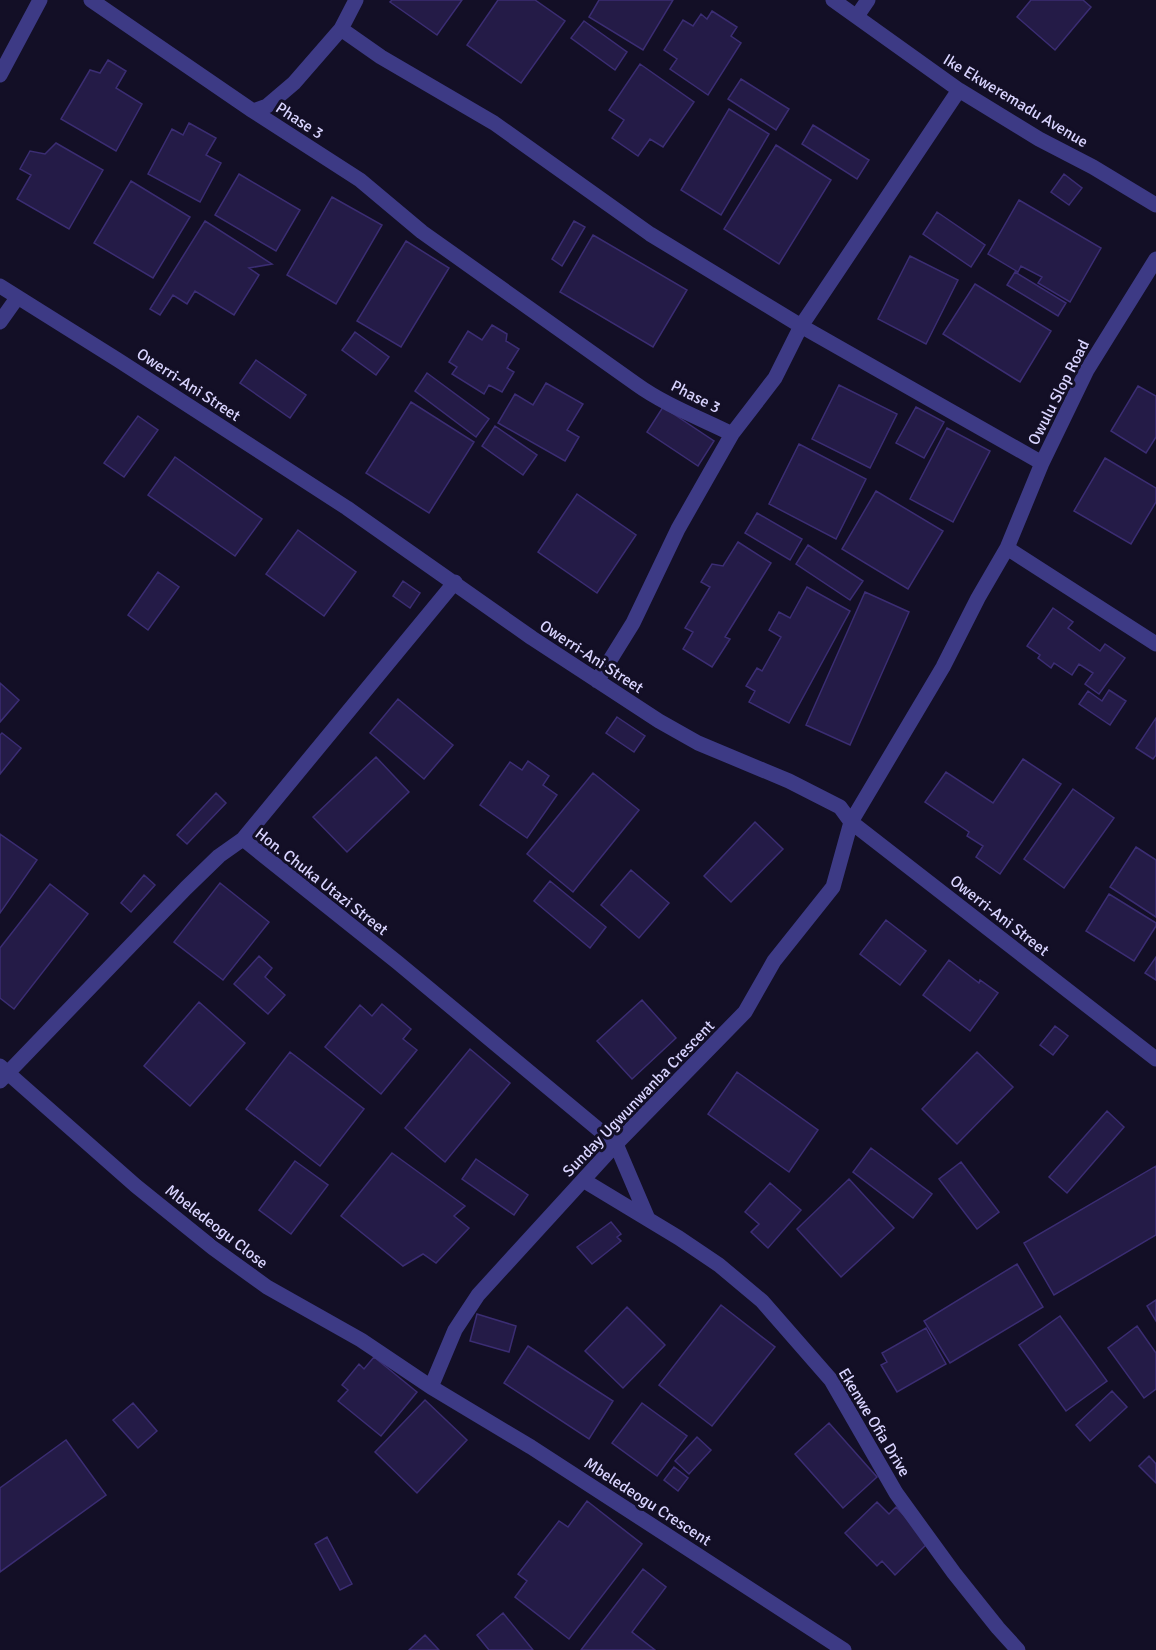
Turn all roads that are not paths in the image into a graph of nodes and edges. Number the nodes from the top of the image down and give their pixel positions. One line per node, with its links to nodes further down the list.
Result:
1 (40, 0): 8 (street)
2 (91, 0): 10 (street, Phase 3)
3 (356, 0): 7 (street)
4 (833, 0): 6 (street, Ike Ekweremadu Avenue)
5 (868, 0): 6 (street)
6 (857, 16): 9 (street, Ike Ekweremadu Avenue)
7 (340, 29): 10 (street); 16 (street)
8 (0, 75)
9 (959, 90): 11 (street, Ike Ekweremadu Avenue); 16 (street, Phase 3)
10 (253, 111): 17 (street, Phase 3)
11 (1156, 205)
12 (1156, 259): 18 (street, Owulu Slop Road)
13 (0, 286): 14 (street, Owerri-Ani Street)
14 (17, 298): 15 (street); 20 (street, Owerri-Ani Street)
15 (0, 322)
16 (801, 326): 17 (street, Phase 3); 18 (street)
17 (732, 434): 22 (street)
18 (1042, 463): 19 (street, Owulu Slop Road)
19 (1007, 548): 21 (street); 23 (street, Owulu Slop Road)
20 (455, 582): 22 (street, Owerri-Ani Street); 24 (street)
21 (1156, 644)
22 (597, 681): 23 (street, Owerri-Ani Street)
23 (851, 822): 25 (street, Owerri-Ani Street); 27 (street, Sunday Ugwunwanba Crescent)
24 (243, 839): 26 (street, Hon. Chuka Utazi Street); 27 (street, Hon. Chuka Utazi Street)
25 (1156, 1059)
26 (3, 1074): 30 (street, Mbeledeogu Close)
27 (616, 1144): 28 (street, Sunday Ugwunwanba Crescent); 29 (street)
28 (583, 1180): 29 (street, Ekenwe Ofia Drive); 30 (street, Sunday Ugwunwanba Crescent)
29 (648, 1219): 32 (street, Ekenwe Ofia Drive)
30 (431, 1387): 31 (street, Mbeledeogu Crescent)
31 (844, 1650)
32 (1018, 1650)

